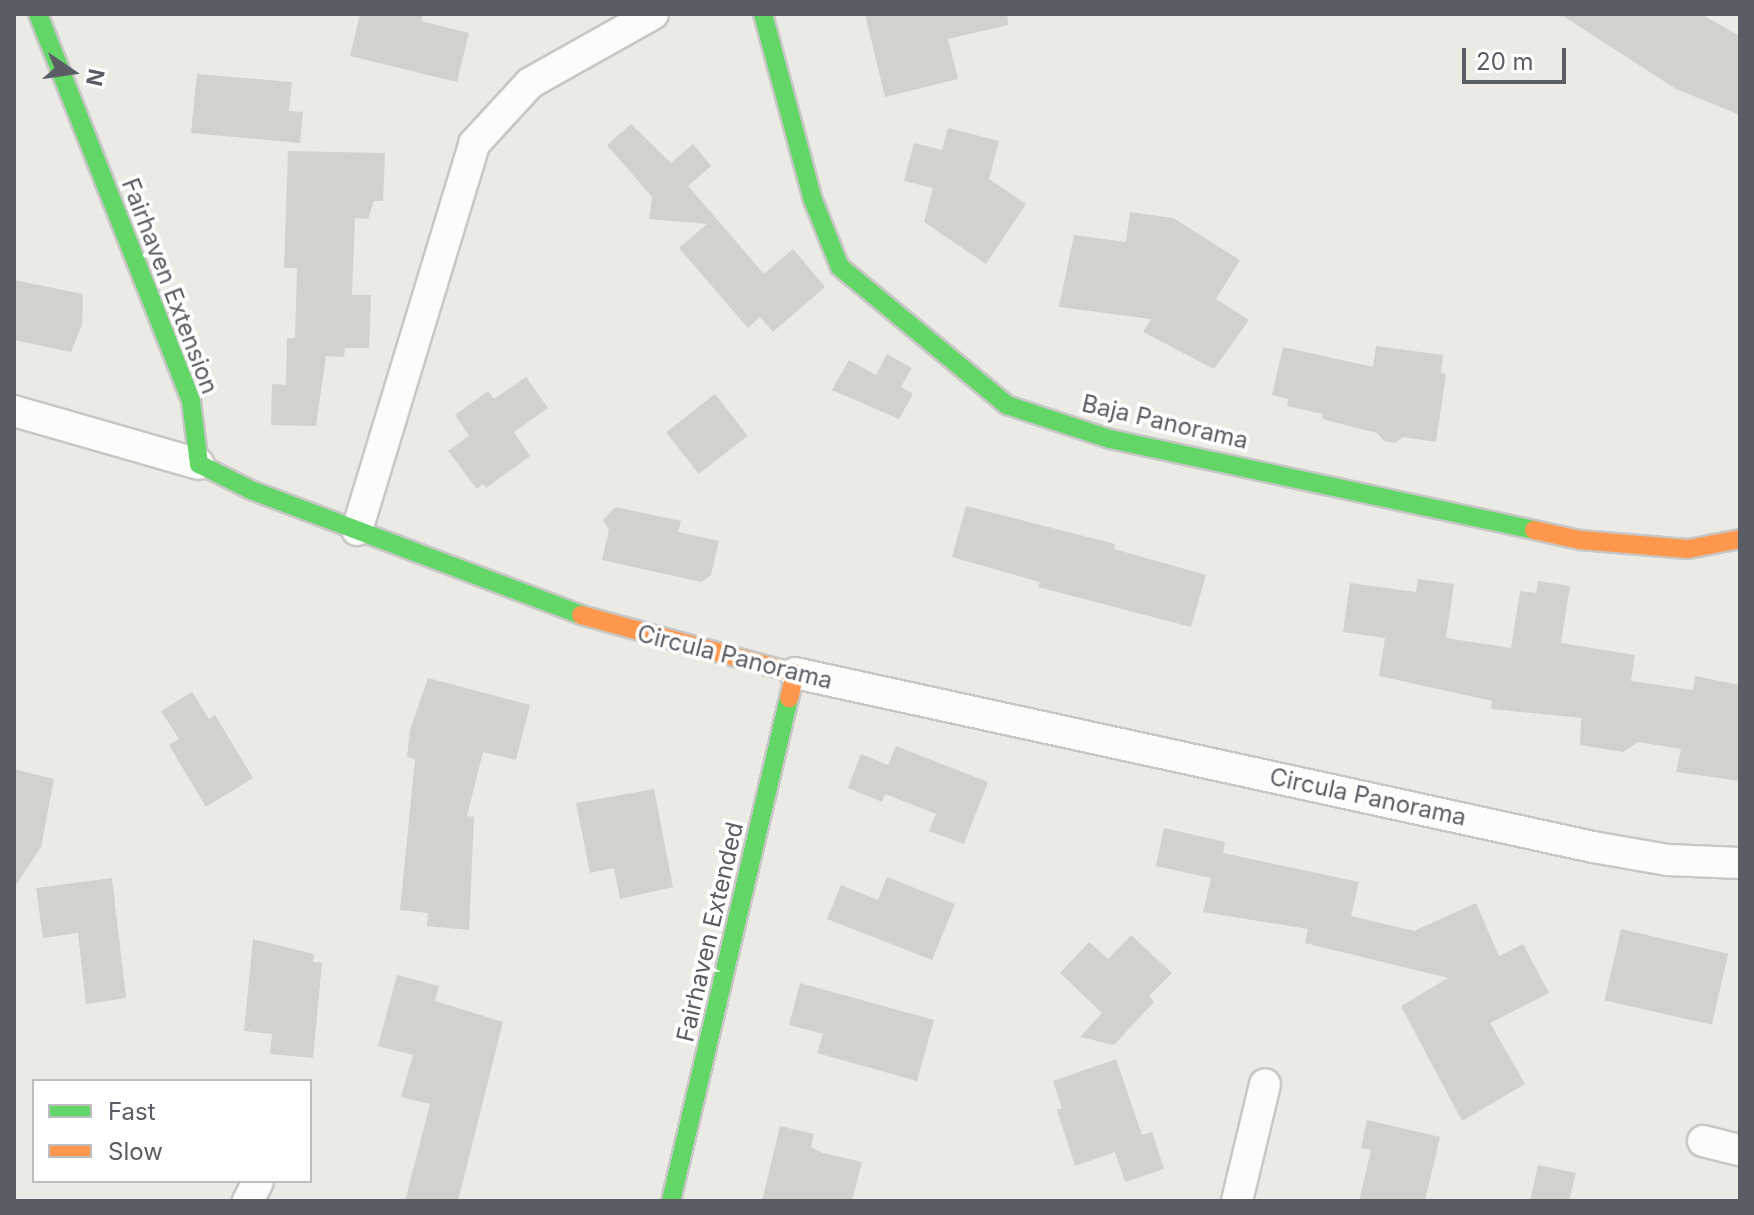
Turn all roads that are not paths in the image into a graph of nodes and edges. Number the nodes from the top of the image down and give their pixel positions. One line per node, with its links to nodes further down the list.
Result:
1 (38, 14): 5 (street, Fairhaven Extension)
2 (653, 14): 6 (street)
3 (763, 14): 7 (street, Baja Panorama)
4 (14, 411): 5 (street)
5 (199, 464): 6 (street)
6 (357, 530): 8 (street, Circula Panorama)
7 (1740, 539)
8 (795, 673): 9 (street, Circula Panorama); 15 (street, Fairhaven Extended)
9 (1740, 863)
10 (1265, 1084): 16 (street)
11 (1703, 1141): 12 (street)
12 (1740, 1150)
13 (257, 1183): 14 (street)
14 (248, 1201)
15 (671, 1201)
16 (1237, 1201)

